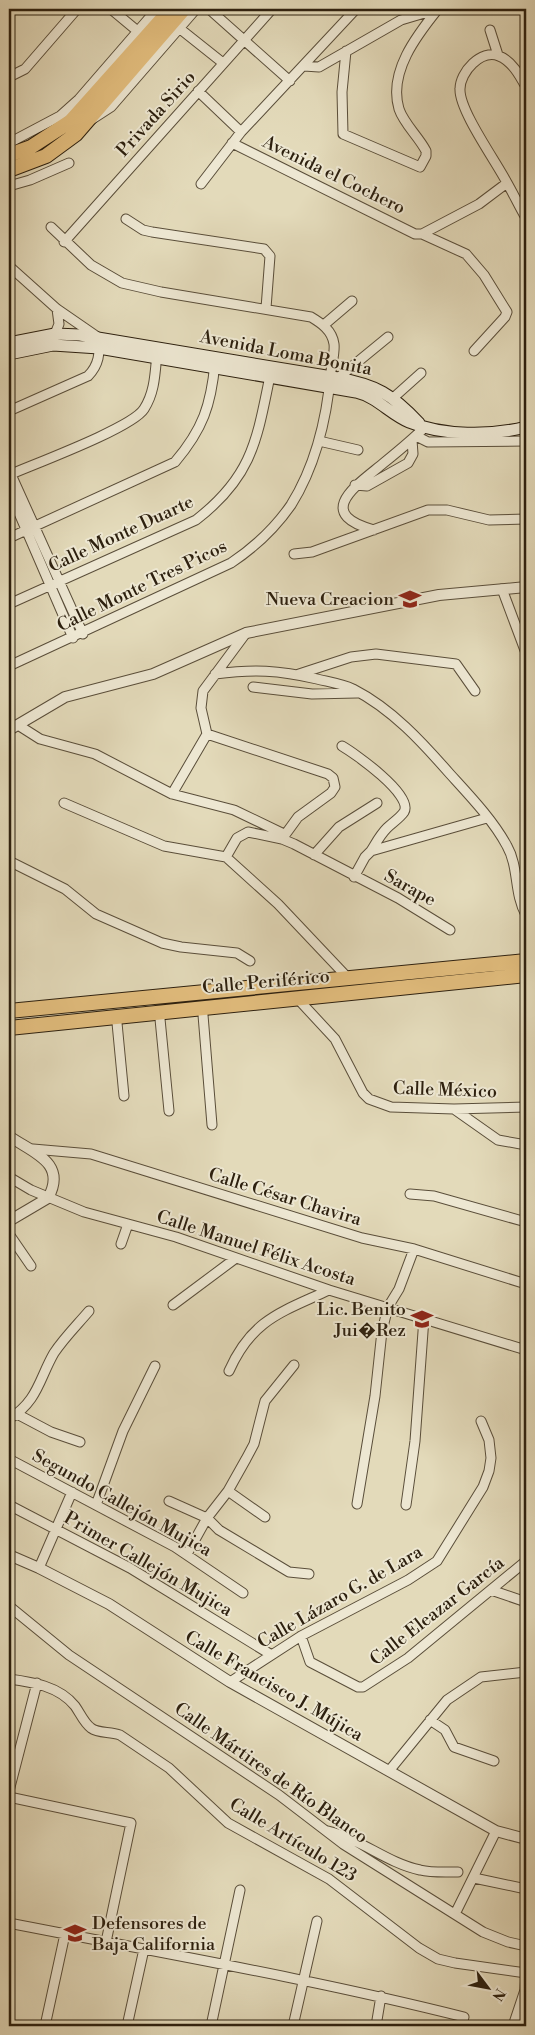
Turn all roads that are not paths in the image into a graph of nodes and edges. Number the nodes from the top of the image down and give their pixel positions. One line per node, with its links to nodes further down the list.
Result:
1 (77, 9): 19 (street)
2 (111, 9): 13 (street)
3 (157, 9): 13 (street)
4 (171, 9): 13 (main road)
5 (184, 9): 23 (main road)
6 (196, 9): 11 (street)
7 (209, 9): 14 (street)
8 (272, 9): 14 (street, Privada Sirio)
9 (356, 9): 18 (street)
10 (438, 9): 15 (street); 15 (street)
11 (179, 28): 17 (street); 23 (street)
12 (490, 30): 16 (street)
13 (141, 34): 25 (street); 27 (main road)
14 (244, 40): 17 (street, Privada Sirio); 20 (street)
15 (346, 51): 18 (street)
16 (498, 55): 21 (street); 30 (street)
17 (223, 63): 22 (street, Privada Sirio)
18 (304, 66): 20 (street)
19 (9, 78)
20 (290, 81): 24 (street)
21 (525, 85)
22 (198, 91): 24 (street); 37 (street, Privada Sirio)
23 (88, 121): 29 (main road)
24 (242, 132): 26 (street)
25 (9, 143)
26 (232, 143): 31 (street); 36 (street, Avenida el Cochero)
27 (9, 155)
28 (69, 163): 32 (street)
29 (9, 170)
30 (507, 183): 33 (street); 36 (street)
31 (201, 184)
32 (9, 186)
33 (526, 218)
34 (126, 219): 40 (street)
35 (50, 227): 37 (street)
36 (422, 234): 47 (street, Avenida el Cochero)
37 (64, 242): 40 (street)
38 (9, 266): 41 (street)
39 (352, 301): 42 (street)
40 (266, 308): 42 (street)
41 (57, 309): 43 (street); 45 (street)
42 (325, 324): 52 (street, Calle Monte Tres Picos)
43 (55, 334): 45 (main road, Avenida Loma Bonita); 46 (main road, Avenida Loma Bonita)
44 (388, 337): 52 (street)
45 (99, 343): 46 (main road, Avenida Loma Bonita); 48 (main road, Avenida Loma Bonita); 54 (street)
46 (9, 345)
47 (474, 351)
48 (158, 352): 49 (main road, Avenida Loma Bonita); 61 (street)
49 (215, 361): 50 (main road, Avenida Loma Bonita); 65 (street)
50 (271, 371): 52 (main road, Avenida Loma Bonita); 70 (street, Calle Monte Duarte)
51 (421, 374): 53 (street)
52 (333, 380): 53 (main road, Avenida Loma Bonita); 55 (main road, Avenida Loma Bonita); 58 (street, Calle Monte Tres Picos)
53 (392, 399): 55 (main road, Avenida Loma Bonita)
54 (9, 411)
55 (422, 426): 56 (main road); 57 (street)
56 (526, 427)
57 (414, 438): 59 (street); 62 (street); 62 (street)
58 (320, 441): 60 (street); 76 (street, Calle Monte Tres Picos)
59 (526, 441)
60 (358, 450)
61 (9, 473): 65 (street)
62 (355, 485): 67 (street)
63 (9, 490): 66 (street)
64 (526, 519): 67 (street)
65 (35, 526): 66 (street); 70 (street)
66 (26, 530): 68 (street); 71 (street)
67 (374, 530): 69 (street)
68 (9, 538)
69 (294, 554)
70 (59, 582): 71 (street, Calle Monte Duarte); 76 (street)
71 (50, 586): 74 (street, Calle Monte Duarte); 77 (street)
72 (526, 587): 73 (street)
73 (502, 589): 75 (street); 78 (street)
74 (9, 604)
75 (246, 633): 80 (street); 85 (street)
76 (83, 634): 77 (street, Calle Monte Tres Picos)
77 (74, 638): 79 (street, Calle Monte Tres Picos)
78 (526, 653)
79 (9, 666)
80 (215, 674): 81 (street); 86 (street)
81 (298, 674): 83 (street); 84 (street)
82 (253, 687): 84 (street)
83 (476, 691)
84 (360, 693): 91 (street)
85 (13, 727): 88 (street)
86 (207, 734): 88 (street); 92 (street)
87 (342, 746): 93 (street)
88 (172, 794): 92 (street)
89 (64, 803): 95 (street)
90 (376, 803): 94 (street)
91 (487, 818): 93 (street); 98 (street)
92 (283, 836): 94 (street, Sarape); 95 (street)
93 (371, 851): 97 (street)
94 (314, 855): 97 (street, Sarape)
95 (226, 857): 103 (street)
96 (9, 861): 100 (street)
97 (354, 877): 99 (street, Sarape)
98 (526, 915)
99 (450, 930)
100 (250, 960)
101 (526, 961): 103 (main road, Calle Periférico)
102 (526, 975): 104 (main road, Calle Periférico)
103 (348, 978): 106 (main road, Calle Periférico)
104 (297, 998): 105 (main road, Calle Periférico); 114 (street, Calle México)
105 (231, 1004): 107 (main road); 109 (main road, Calle Periférico)
106 (9, 1011)
107 (203, 1015): 108 (main road); 116 (street)
108 (160, 1019): 110 (main road); 115 (street)
109 (64, 1021): 110 (main road); 111 (main road, Calle Periférico)
110 (117, 1023): 112 (street)
111 (9, 1028)
112 (124, 1096)
113 (526, 1107): 114 (street, Calle México)
114 (454, 1109): 118 (street)
115 (169, 1111)
116 (212, 1125)
117 (9, 1136): 119 (street)
118 (526, 1145)
119 (33, 1149): 122 (street); 128 (street, Calle César Chavira)
120 (9, 1177): 122 (street, Calle Manuel Félix Acosta)
121 (410, 1194): 124 (street)
122 (48, 1198): 123 (street); 125 (street, Calle Manuel Félix Acosta)
123 (9, 1221)
124 (526, 1222)
125 (128, 1224): 127 (street); 129 (street, Calle Manuel Félix Acosta)
126 (9, 1234): 130 (street)
127 (121, 1244)
128 (414, 1249): 131 (street, Calle César Chavira); 134 (street)
129 (236, 1258): 132 (street, Calle Manuel Félix Acosta); 133 (street)
130 (31, 1266)
131 (526, 1284)
132 (329, 1290): 134 (street, Calle Manuel Félix Acosta); 140 (street)
133 (173, 1305)
134 (388, 1307): 136 (street, Calle Manuel Félix Acosta); 148 (street)
135 (89, 1311): 141 (street)
136 (424, 1318): 137 (street, Calle Manuel Félix Acosta); 151 (street)
137 (526, 1350)
138 (294, 1365): 145 (street)
139 (155, 1366): 150 (street)
140 (229, 1370)
141 (13, 1417): 143 (street)
142 (481, 1421): 164 (street, Calle Lázaro G. de Lara)
143 (80, 1442)
144 (9, 1459): 146 (street, Segundo Callejón Mujica)
145 (228, 1491): 152 (street); 153 (street)
146 (72, 1492): 150 (street, Segundo Callejón Mujica); 154 (street)
147 (169, 1501): 153 (street)
148 (357, 1504)
149 (9, 1505): 154 (street, Primer Callejón Mujica)
150 (96, 1505): 155 (street, Segundo Callejón Mujica)
151 (406, 1505)
152 (265, 1517)
153 (207, 1518): 155 (street); 159 (street)
154 (55, 1528): 158 (street); 165 (street, Primer Callejón Mujica)
155 (187, 1554): 161 (street, Segundo Callejón Mujica)
156 (9, 1555): 158 (street, Calle Francisco J. Mújica)
157 (526, 1561): 160 (street, Calle Eleazar García)
158 (39, 1568): 168 (street, Calle Francisco J. Mújica)
159 (308, 1574)
160 (492, 1590): 162 (street); 164 (street, Calle Eleazar García)
161 (243, 1593)
162 (526, 1602)
163 (9, 1606): 175 (street, Calle Mártires de Río Blanco)
164 (301, 1636): 165 (street, Calle Lázaro G. de Lara)
165 (270, 1654): 168 (street, Calle Lázaro G. de Lara)
166 (526, 1672): 170 (street)
167 (9, 1679): 169 (street, Calle Artículo 123)
168 (230, 1682): 172 (street, Calle Francisco J. Mújica)
169 (37, 1683): 173 (street); 190 (street, Calle Artículo 123)
170 (430, 1720): 171 (street); 172 (street)
171 (494, 1761)
172 (389, 1771): 176 (street, Calle Francisco J. Mújica)
173 (9, 1791)
174 (9, 1797): 186 (street)
175 (325, 1831): 178 (street); 182 (street, Calle Mártires de Río Blanco)
176 (496, 1831): 177 (street, Calle Francisco J. Mújica); 179 (street)
177 (526, 1839)
178 (458, 1872)
179 (474, 1878): 180 (street); 182 (street)
180 (526, 1889)
181 (240, 1890): 189 (street)
182 (455, 1914): 187 (street, Calle Mártires de Río Blanco)
183 (317, 1921): 191 (street)
184 (9, 1923): 185 (street)
185 (65, 1934): 186 (street); 194 (street)
186 (106, 1942): 188 (street)
187 (526, 1946)
188 (144, 1949): 189 (street); 195 (street)
189 (223, 1965): 191 (street); 196 (street)
190 (526, 1973): 199 (street)
191 (303, 1979): 192 (street); 197 (street)
192 (381, 1996): 193 (street); 198 (street)
193 (462, 2022)
194 (45, 2026)
195 (128, 2026)
196 (211, 2026)
197 (293, 2026)
198 (376, 2026)
199 (513, 2026)

